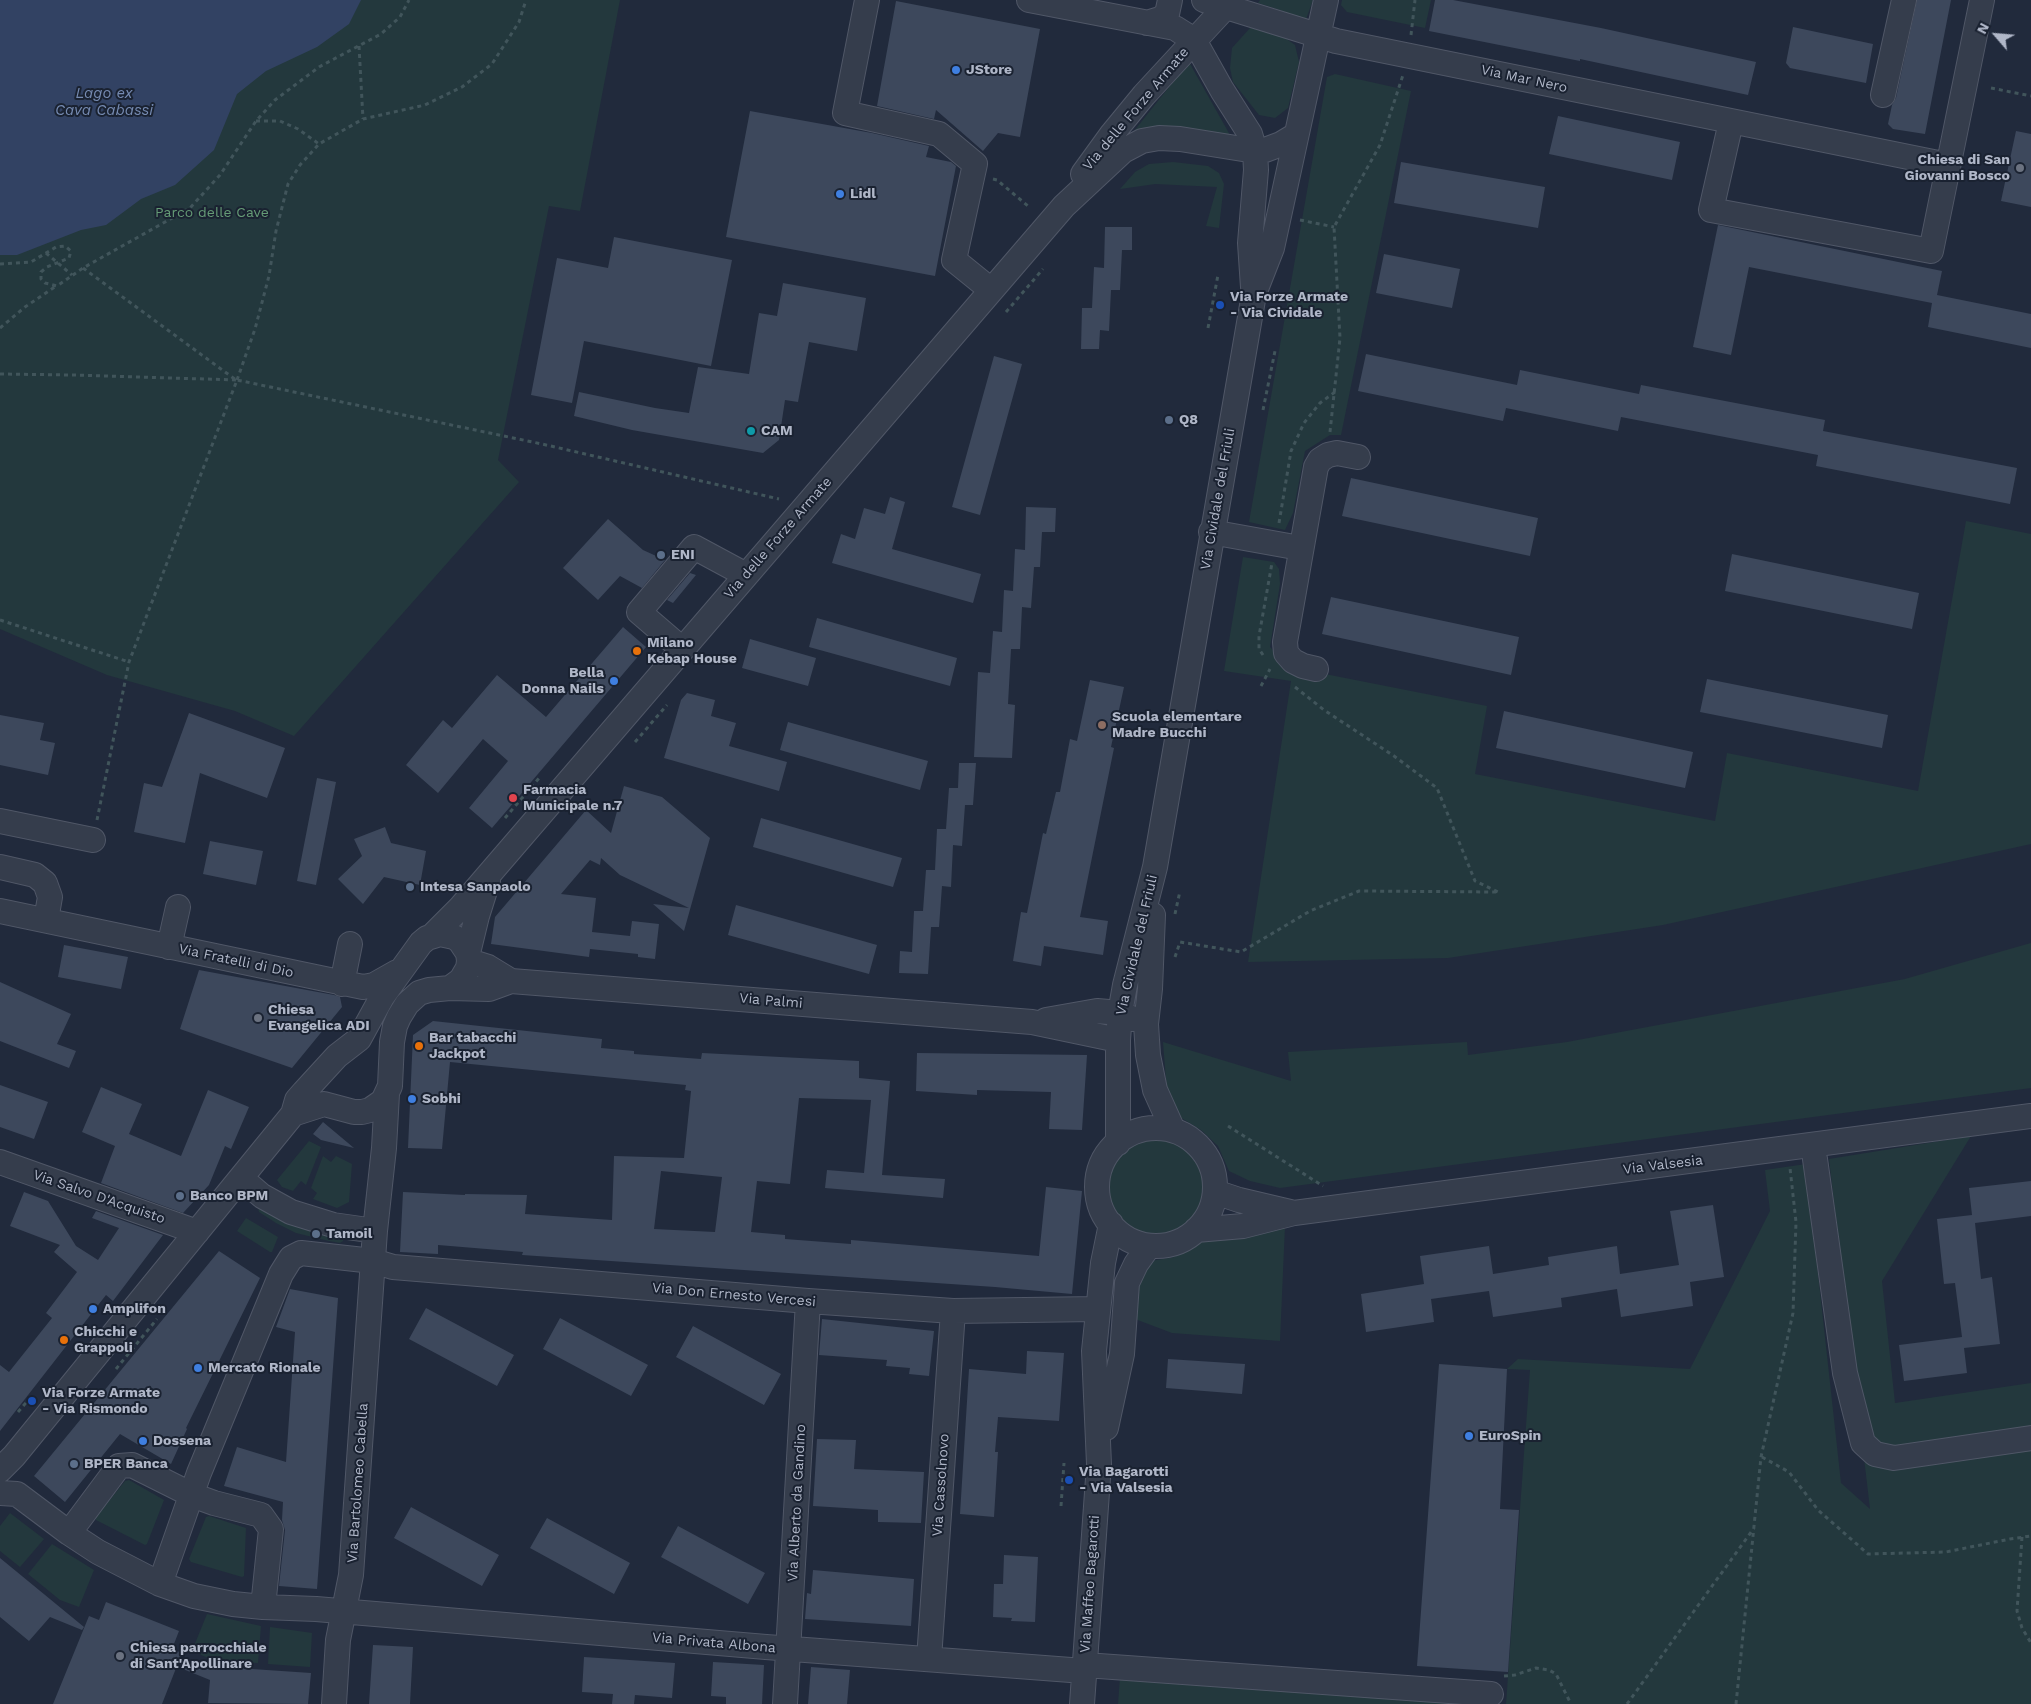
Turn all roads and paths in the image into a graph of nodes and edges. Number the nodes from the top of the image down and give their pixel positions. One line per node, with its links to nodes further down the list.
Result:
1 (409, 0): 14 (path)
2 (526, 0): 19 (path)
3 (867, 0): 26 (street)
4 (1029, 0): 11 (street)
5 (1170, 0): 11 (street)
6 (1326, 0): 12 (street)
7 (1415, 0): 15 (path)
8 (1904, 0): 17 (street)
9 (1982, 0): 25 (street)
10 (1221, 2): 12 (street, Via delle Forze Armate); 13 (street, Via delle Forze Armate)
11 (1147, 23): 13 (street)
12 (1317, 36): 15 (street, Via Mar Nero); 22 (street)
13 (1194, 40): 24 (street, Via delle Forze Armate); 28 (street, Via delle Forze Armate)
14 (359, 46): 19 (path); 20 (path)
15 (1408, 55): 21 (street, Via Mar Nero); 30 (path)
16 (1991, 88): 18 (path)
17 (1883, 95)
18 (2031, 96)
19 (363, 118): 23 (path)
20 (256, 121): 23 (path); 34 (path)
21 (1731, 122): 25 (street, Via Mar Nero); 25 (street)
22 (1296, 135): 24 (street, Via delle Forze Armate); 40 (street, Via Cividale del Friuli)
23 (319, 144): 46 (path)
24 (1255, 151): 28 (street, Via delle Forze Armate); 40 (street)
25 (1948, 165)
26 (972, 176): 27 (path); 39 (street)
27 (1028, 206)
28 (1064, 206): 39 (street, Via delle Forze Armate)
29 (1296, 219): 30 (path)
30 (1334, 228): 48 (path)
31 (46, 253): 32 (path); 32 (path); 33 (path)
32 (57, 262): 37 (path); 38 (path)
33 (0, 264)
34 (83, 268): 37 (path); 46 (path)
35 (1043, 269): 41 (path)
36 (1218, 275): 43 (path)
37 (72, 276): 38 (path)
38 (57, 286): 42 (path)
39 (991, 290): 54 (street, Via delle Forze Armate)
40 (1254, 294): 51 (street, Via Cividale del Friuli)
41 (1006, 312)
42 (0, 328)
43 (1208, 328)
44 (1275, 351): 47 (path)
45 (0, 374): 46 (path)
46 (237, 380): 50 (path, Via delle Forze Armate); 58 (path)
47 (1263, 410)
48 (1328, 455): 49 (street); 53 (street)
49 (1358, 457)
50 (779, 499)
51 (1212, 532): 52 (street); 70 (street, Via Cividale del Friuli)
52 (1275, 544): 53 (street); 57 (path)
53 (1300, 548): 60 (street)
54 (746, 575): 56 (street, Via delle Forze Armate); 56 (street)
55 (0, 620): 58 (path)
56 (682, 649): 71 (street, Via delle Forze Armate)
57 (1267, 661)
58 (129, 662): 68 (path)
59 (1271, 666): 61 (path)
60 (1316, 668)
61 (1278, 672)
62 (1290, 682): 79 (path)
63 (667, 705): 64 (path)
64 (635, 742)
65 (540, 777): 66 (path)
66 (505, 818)
67 (0, 821): 68 (street)
68 (93, 840)
69 (0, 866): 74 (street)
70 (1155, 866): 84 (street, Via Cividale del Friuli); 87 (street, Via Cividale del Friuli)
71 (492, 870): 75 (street, Via delle Forze Armate); 78 (street, Via delle Forze Armate)
72 (178, 907): 77 (street, Via Fratelli di Dio)
73 (0, 911): 74 (street)
74 (46, 920): 77 (street)
75 (425, 942): 78 (street); 80 (street, Via delle Forze Armate); 83 (street)
76 (350, 944): 82 (street)
77 (169, 947): 82 (street, Via Fratelli di Dio)
78 (468, 957): 81 (street, Via Palmi); 83 (street, Via delle Forze Armate)
79 (1172, 964)
80 (403, 969): 82 (street); 85 (street, Via delle Forze Armate)
81 (511, 981): 83 (street, Via Palmi); 86 (street, Via Palmi)
82 (353, 985): 85 (street)
83 (444, 988): 90 (street, Via delle Forze Armate)
84 (1120, 1013): 86 (street, Via Palmi); 87 (street, Via Palmi); 88 (street, Via Cividale del Friuli)
85 (369, 1020): 89 (street, Via delle Forze Armate)
86 (1032, 1022): 88 (street, Via Palmi)
87 (1146, 1024): 95 (street, Via Cividale del Friuli)
88 (1118, 1040): 96 (street, Via Cividale del Friuli)
89 (338, 1057): 90 (street); 91 (street); 92 (street, Via delle Forze Armate)
90 (389, 1086): 91 (street); 97 (street, Via delle Forze Armate)
91 (350, 1111): 92 (street); 97 (street)
92 (293, 1114): 101 (street, Via delle Forze Armate)
93 (2031, 1116): 104 (street, Via Valsesia)
94 (1228, 1126): 102 (path)
95 (1173, 1130): 96 (street); 103 (street)
96 (1118, 1143): 105 (street)
97 (384, 1148): 107 (street, Via delle Forze Armate)
98 (1815, 1159): 116 (street)
99 (0, 1162): 108 (street, Via Salvo D'Acquisto)
100 (1790, 1162): 117 (path)
101 (241, 1178): 107 (street); 108 (street, Via delle Forze Armate)
102 (1324, 1187)
103 (1215, 1192): 104 (street, Via Valsesia); 106 (street)
104 (1294, 1213): 106 (street, Via Valsesia)
105 (1110, 1224): 109 (street); 112 (street, Via Maffeo Bagarotti)
106 (1196, 1230): 109 (street)
107 (375, 1231): 110 (street, Via delle Forze Armate)
108 (197, 1232): 120 (street, Via delle Forze Armate)
109 (1149, 1246): 119 (street, Via Maffeo Bagarotti)
110 (373, 1261): 111 (street, Via Don Ernesto Vercesi); 122 (street, Via Don Ernesto Vercesi); 130 (street, Via Bartolomeo Cabella)
111 (808, 1301): 113 (street, Via Don Ernesto Vercesi); 132 (street, Via Alberto da Gandino)
112 (1097, 1309): 113 (street, Via Don Ernesto Vercesi); 119 (street, Via Maffeo Bagarotti)
113 (953, 1311): 133 (street, Via Cassolnovo)
114 (157, 1319): 115 (path)
115 (116, 1369)
116 (2031, 1438)
117 (1761, 1457): 124 (path); 127 (path)
118 (1064, 1463): 123 (path)
119 (1099, 1464): 134 (street, Via Maffeo Bagarotti)
120 (0, 1470)
121 (0, 1493): 125 (street, Via Privata Albona)
122 (192, 1495): 125 (street); 128 (street, Via Don Ernesto Vercesi); 129 (street)
123 (1061, 1506)
124 (1754, 1528): 140 (path); 141 (path)
125 (69, 1533): 128 (street, Via Privata Albona)
126 (2031, 1536): 127 (path)
127 (2022, 1537): 131 (path)
128 (160, 1584): 129 (street, Via Privata Albona)
129 (262, 1607): 130 (street, Via Privata Albona)
130 (344, 1612): 132 (street, Via Privata Albona); 136 (street, Via Bartolomeo Cabella)
131 (2031, 1643)
132 (789, 1649): 133 (street, Via Privata Albona); 137 (street, Via Alberto da Gandino)
133 (929, 1659): 134 (street, Via Privata Albona)
134 (1084, 1668): 135 (street, Via Privata Albona); 138 (street, Via Maffeo Bagarotti)
135 (1497, 1685): 139 (path)
136 (334, 1704)
137 (785, 1704)
138 (1082, 1704)
139 (1571, 1704)
140 (1627, 1704)
141 (1736, 1704)

